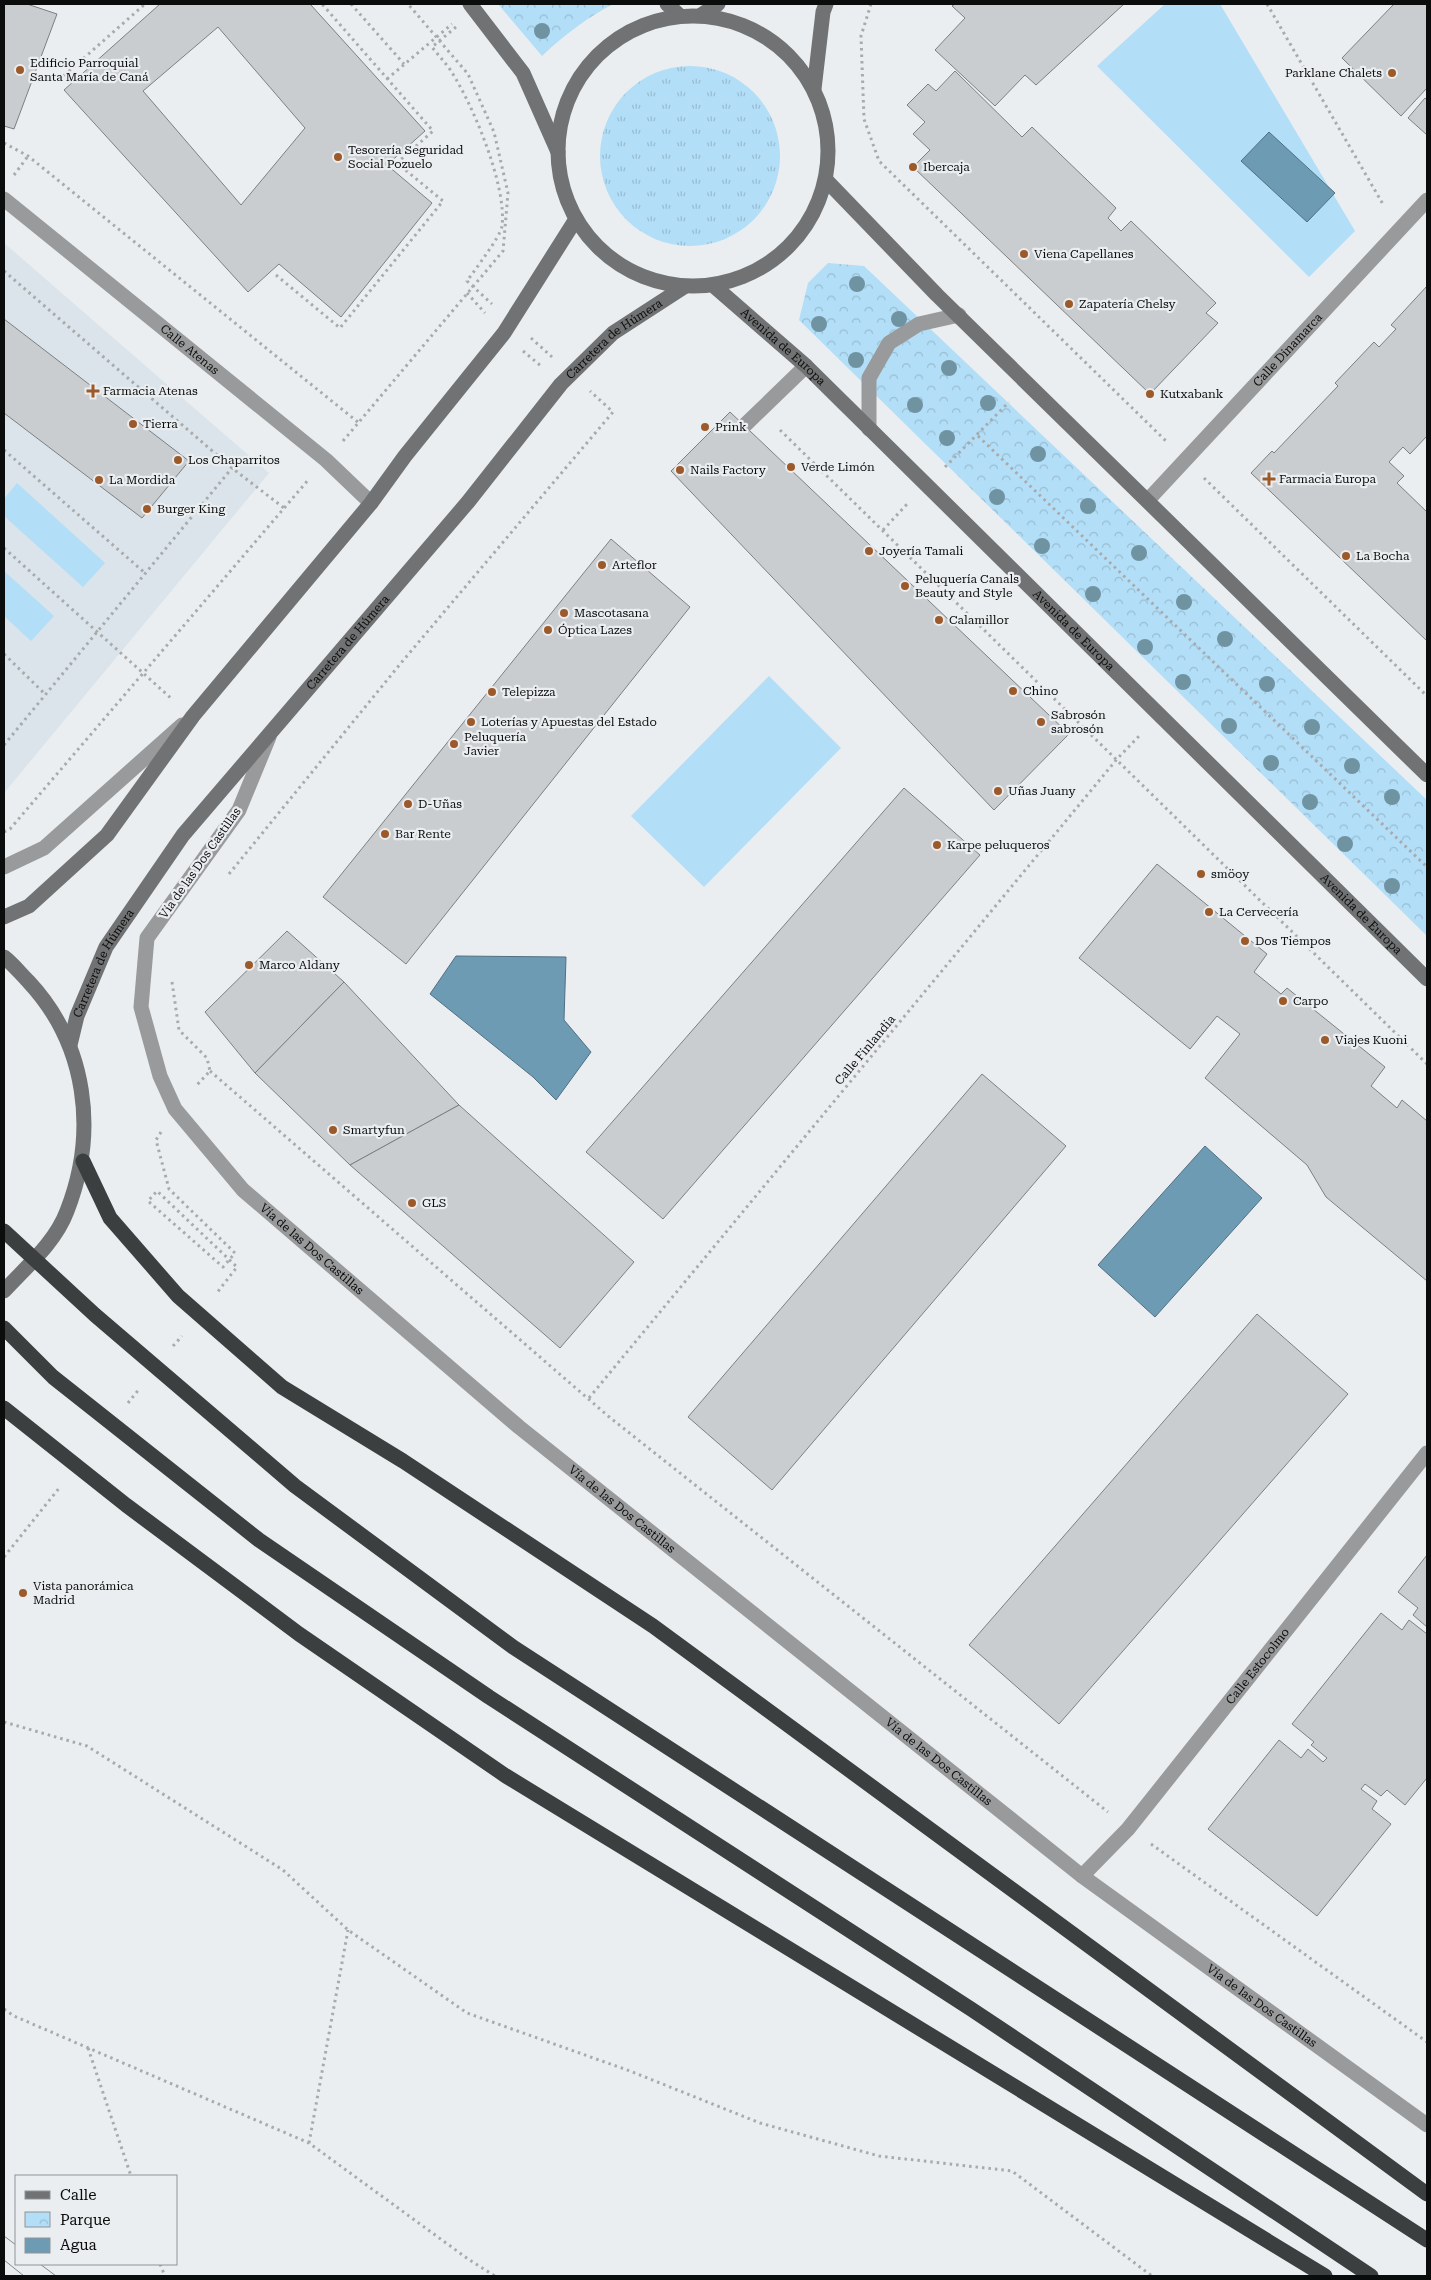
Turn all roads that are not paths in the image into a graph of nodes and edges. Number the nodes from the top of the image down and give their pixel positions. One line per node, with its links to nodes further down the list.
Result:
1 (667, 4): 6 (street)
2 (718, 4): 5 (street)
3 (826, 4): 7 (street)
4 (473, 7): 8 (street)
5 (701, 15): 6 (street); 7 (street)
6 (680, 16): 8 (street)
7 (814, 89): 9 (street)
8 (558, 152): 12 (street)
9 (826, 180): 13 (street); 15 (street)
10 (4, 199): 20 (street, Calle Atenas)
11 (1427, 200): 19 (street, Calle Dinamarca)
12 (576, 219): 14 (street); 20 (street)
13 (714, 286): 14 (street); 16 (street, Avenida de Europa)
14 (684, 287): 22 (street, Carretera de Húmera)
15 (958, 315): 18 (street); 19 (street)
16 (806, 366): 17 (street); 18 (street, Avenida de Europa)
17 (746, 424)
18 (870, 429): 27 (street, Avenida de Europa)
19 (1148, 500): 23 (street)
20 (371, 503): 21 (street)
21 (193, 716): 24 (street); 25 (street)
22 (269, 737): 28 (street, Carretera de Húmera); 35 (street, Vía de las Dos Castillas)
23 (1427, 774)
24 (4, 866)
25 (4, 917)
26 (4, 957): 28 (street)
27 (1427, 979)
28 (70, 1045): 29 (street)
29 (82, 1161): 31 (street); 37 (highway)
30 (4, 1231): 38 (highway)
31 (4, 1290)
32 (4, 1328): 40 (highway)
33 (4, 1408): 39 (highway)
34 (1427, 1453): 35 (street, Calle Estocolmo)
35 (1082, 1876): 36 (street, Vía de las Dos Castillas)
36 (1427, 2125)
37 (1427, 2194)
38 (1427, 2240)
39 (1325, 2276)
40 (1371, 2276)

